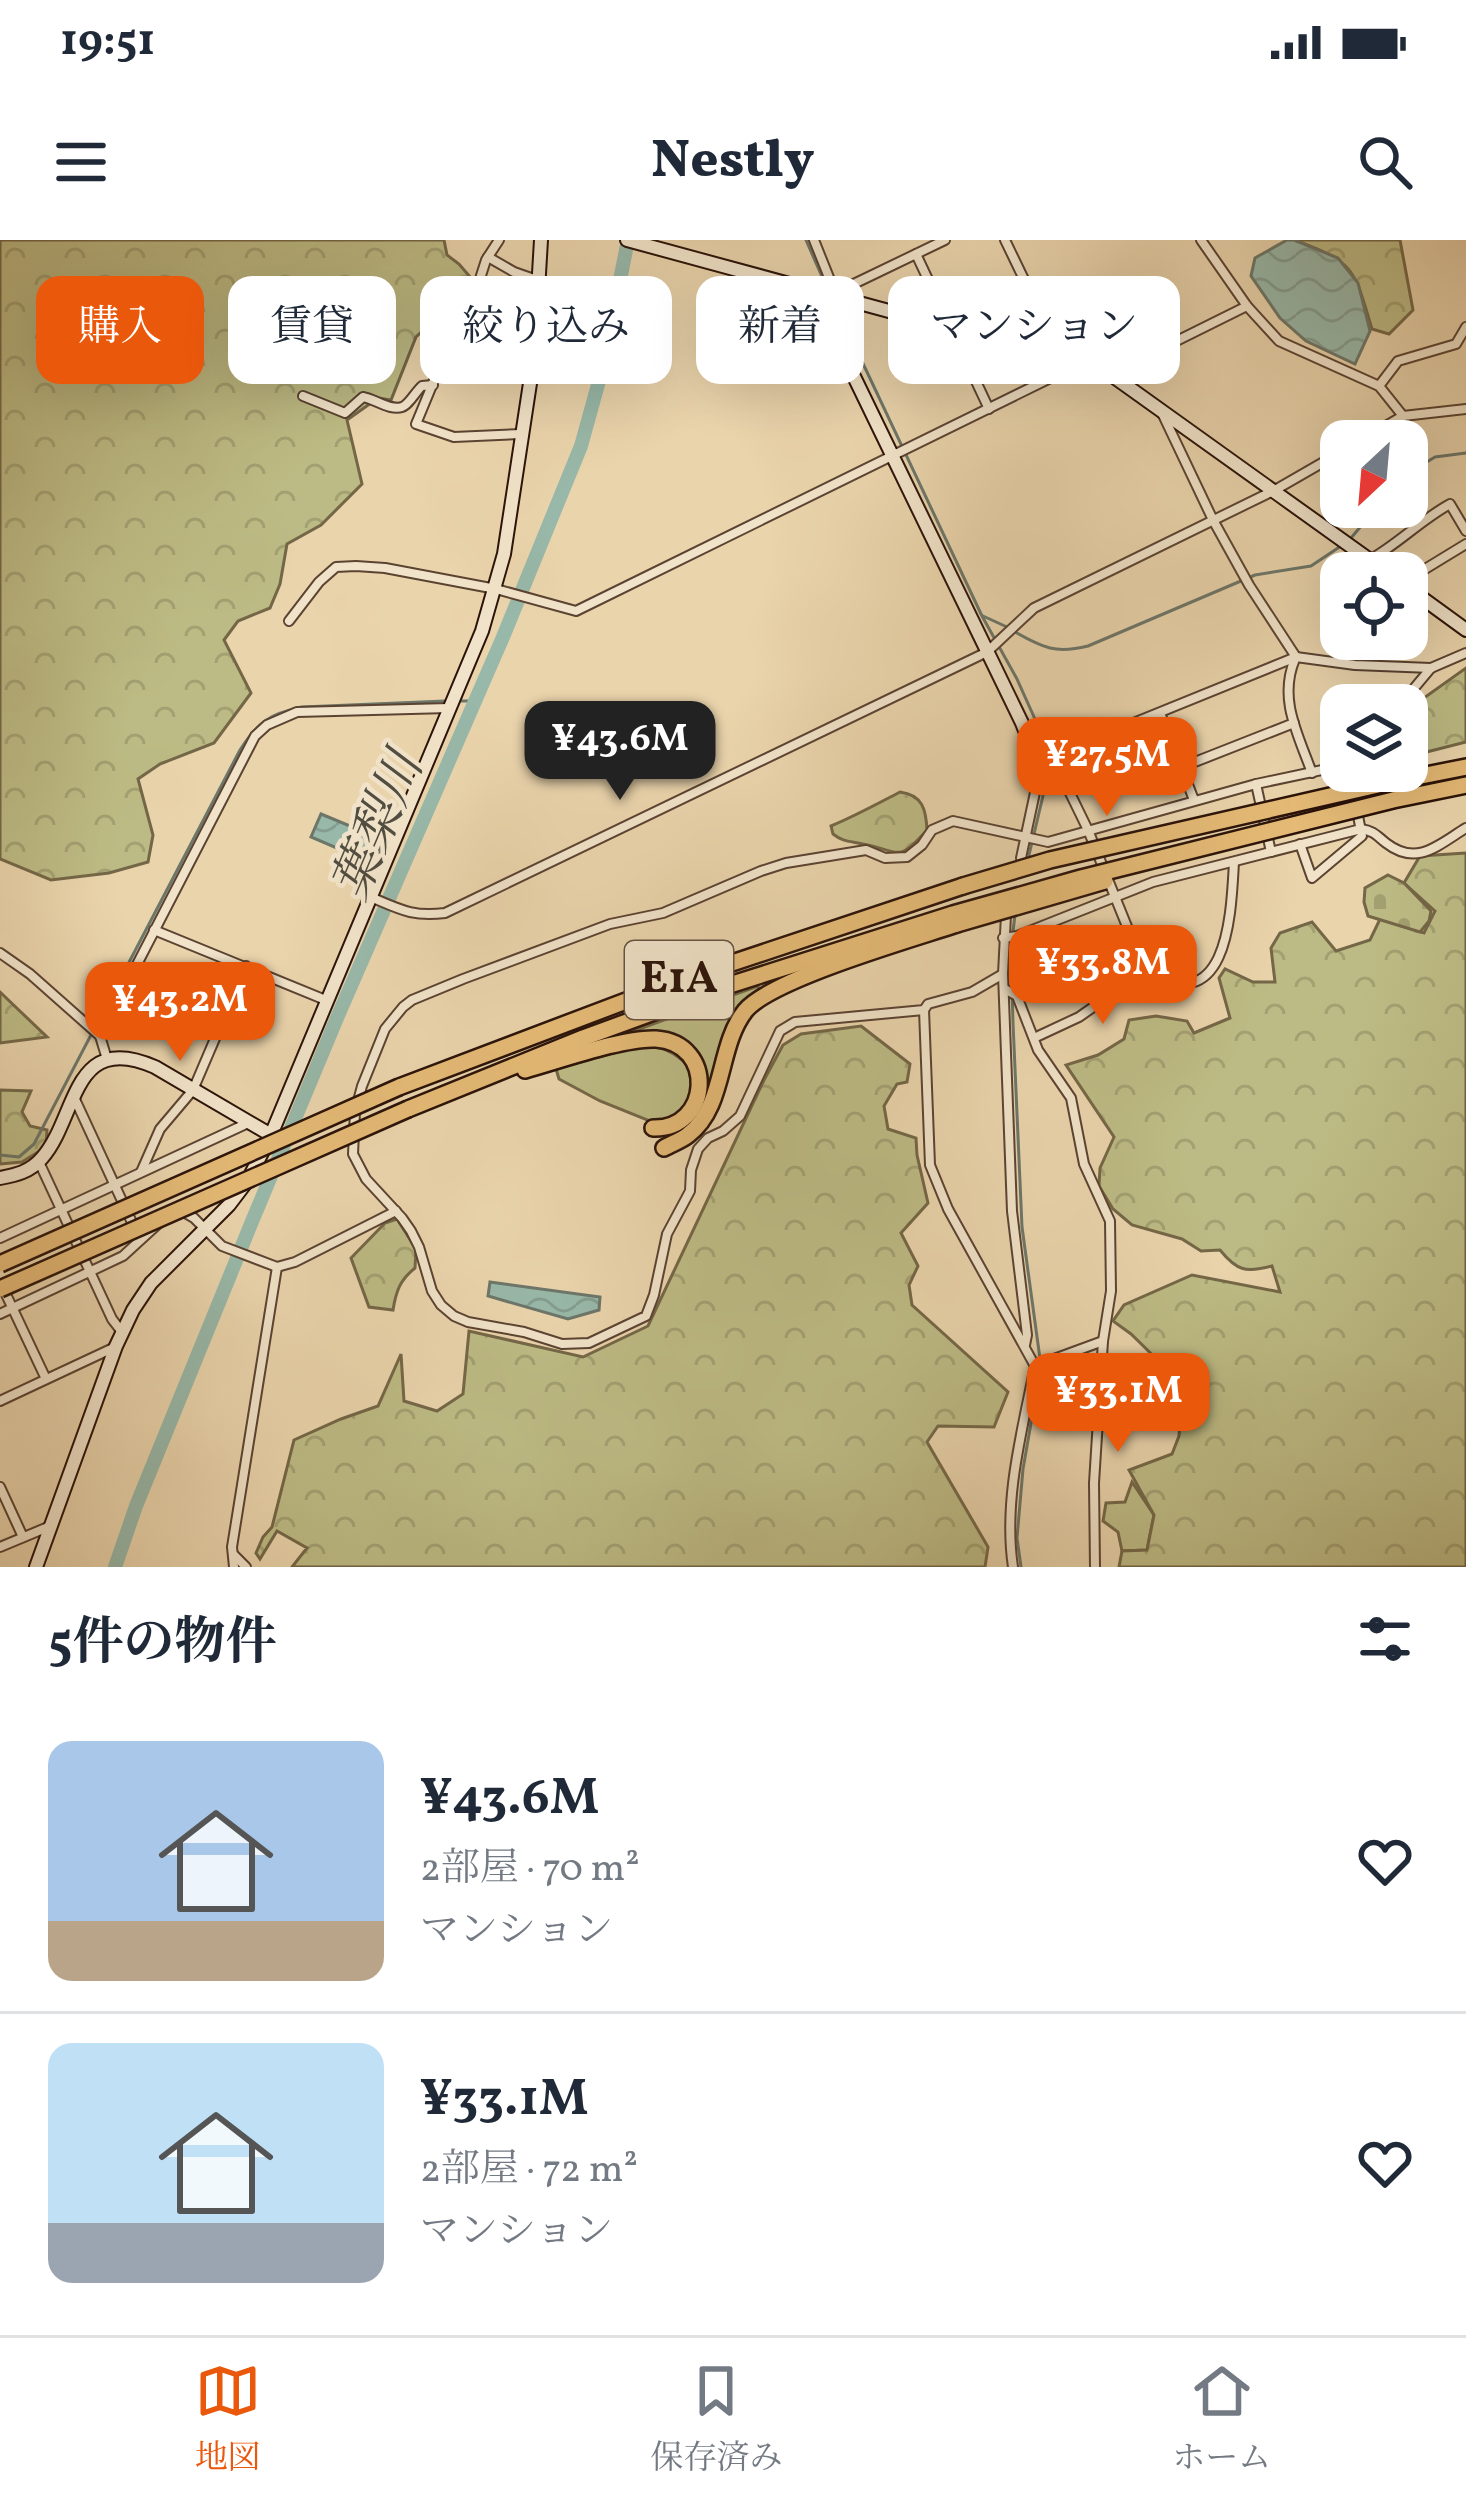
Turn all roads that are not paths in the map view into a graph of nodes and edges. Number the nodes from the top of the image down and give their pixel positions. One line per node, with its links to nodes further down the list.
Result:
1 (541, 240): 12 (street)
2 (627, 240): 13 (street)
3 (814, 240): 14 (street)
4 (945, 240): 8 (street)
5 (1005, 240): 16 (street)
6 (1202, 240): 18 (street)
7 (497, 241): 9 (street)
8 (916, 254): 15 (street); 17 (street)
9 (488, 257): 10 (street); 11 (street)
10 (481, 276)
11 (525, 276)
12 (539, 276)
13 (755, 276)
14 (829, 276)
15 (926, 276)
16 (1022, 276)
17 (864, 280)
18 (1247, 306): 20 (street); 27 (street)
19 (1466, 327): 27 (street)
20 (1180, 339)
21 (529, 384): 34 (street)
22 (857, 384): 35 (street)
23 (977, 384): 30 (street)
24 (1040, 384): 30 (street)
25 (1125, 384): 29 (street)
26 (433, 385): 28 (street); 34 (street)
27 (1378, 386): 32 (street)
28 (303, 396)
29 (1160, 408): 37 (street); 38 (street)
30 (989, 409): 35 (street)
31 (1466, 409): 32 (street)
32 (1402, 416): 33 (street)
33 (1395, 420)
34 (521, 434): 44 (street)
35 (892, 457): 44 (street); 49 (street)
36 (1320, 464): 37 (street)
37 (1275, 490): 38 (street); 41 (street)
38 (1213, 520): 49 (street); 51 (street)
39 (1466, 531): 42 (street)
40 (1466, 544): 43 (street)
41 (1359, 552)
42 (1384, 552)
43 (1428, 569)
44 (499, 590): 47 (street); 54 (street)
45 (1428, 600): 48 (street)
46 (1466, 610): 48 (street)
47 (289, 621)
48 (1461, 626)
49 (987, 652): 57 (street); 76 (street)
50 (1466, 653): 52 (street)
51 (1296, 657): 52 (street); 55 (street); 56 (street)
52 (1431, 668): 53 (street)
53 (1418, 684)
54 (451, 708): 76 (street); 79 (street)
55 (1160, 713): 58 (street); 59 (street)
56 (1294, 723): 59 (street); 62 (street)
57 (1034, 753): 58 (street); 70 (street)
58 (1052, 756): 69 (street)
59 (1182, 767): 66 (street)
60 (1461, 767): 107 (highway, E1A, bridge)
61 (1320, 770): 62 (street)
62 (1312, 772): 63 (street)
63 (1256, 784): 66 (street); 72 (street)
64 (1466, 784): 78 (highway, E1A, bridge)
65 (1353, 792): 68 (street)
66 (1194, 800): 69 (street)
67 (1466, 828): 68 (street)
68 (1361, 829): 71 (street); 71 (street)
69 (1088, 830): 70 (street); 75 (street)
70 (1025, 837): 73 (street); 103 (street)
71 (1300, 844): 72 (street)
72 (1271, 852): 74 (street)
73 (1021, 858)
74 (1234, 862): 75 (street); 83 (street)
75 (1114, 896): 80 (street); 83 (street)
76 (373, 898): 86 (street)
77 (1006, 915): 80 (street)
78 (955, 919): 91 (highway, E1A); 97 (highway)
79 (154, 930): 82 (street); 88 (street)
80 (1004, 938): 84 (street)
81 (0, 953): 88 (street)
82 (246, 966): 86 (street); 92 (street)
83 (1145, 971): 89 (street)
84 (1003, 974): 85 (street); 87 (street)
85 (1005, 989): 89 (street); 116 (street)
86 (328, 1001): 96 (street)
87 (924, 1010): 103 (street); 116 (street)
88 (100, 1036): 90 (street)
89 (1034, 1038): 114 (street)
90 (108, 1060): 92 (street); 93 (street)
91 (470, 1084): 95 (highway); 110 (highway, E1A, bridge)
92 (193, 1090): 94 (street); 99 (street)
93 (72, 1094): 98 (street); 101 (street)
94 (248, 1123): 96 (street); 99 (street)
95 (653, 1128)
96 (271, 1135): 104 (street)
97 (664, 1148)
98 (39, 1162): 100 (street); 102 (street)
99 (141, 1172): 101 (street)
100 (0, 1178)
101 (115, 1185): 102 (street); 106 (street)
102 (63, 1208): 105 (street); 109 (street)
103 (396, 1211): 108 (street)
104 (204, 1231): 106 (street); 108 (street); 113 (street)
105 (0, 1238)
106 (141, 1241): 109 (street)
107 (0, 1264)
108 (277, 1268): 124 (street)
109 (93, 1272): 111 (street); 113 (street)
110 (0, 1285): 111 (street)
111 (13, 1309): 112 (street); 118 (street)
112 (0, 1314)
113 (122, 1332): 115 (street)
114 (1102, 1341): 117 (street); 129 (street)
115 (116, 1346): 118 (street); 121 (street)
116 (1025, 1347): 117 (street)
117 (1035, 1366): 128 (street)
118 (46, 1379): 119 (street)
119 (0, 1401)
120 (0, 1487): 122 (street)
121 (51, 1526): 122 (street); 125 (street)
122 (23, 1537): 123 (street)
123 (0, 1547)
124 (233, 1554): 126 (street); 127 (street)
125 (36, 1567)
126 (234, 1567)
127 (246, 1567)
128 (1013, 1567)
129 (1095, 1567)

